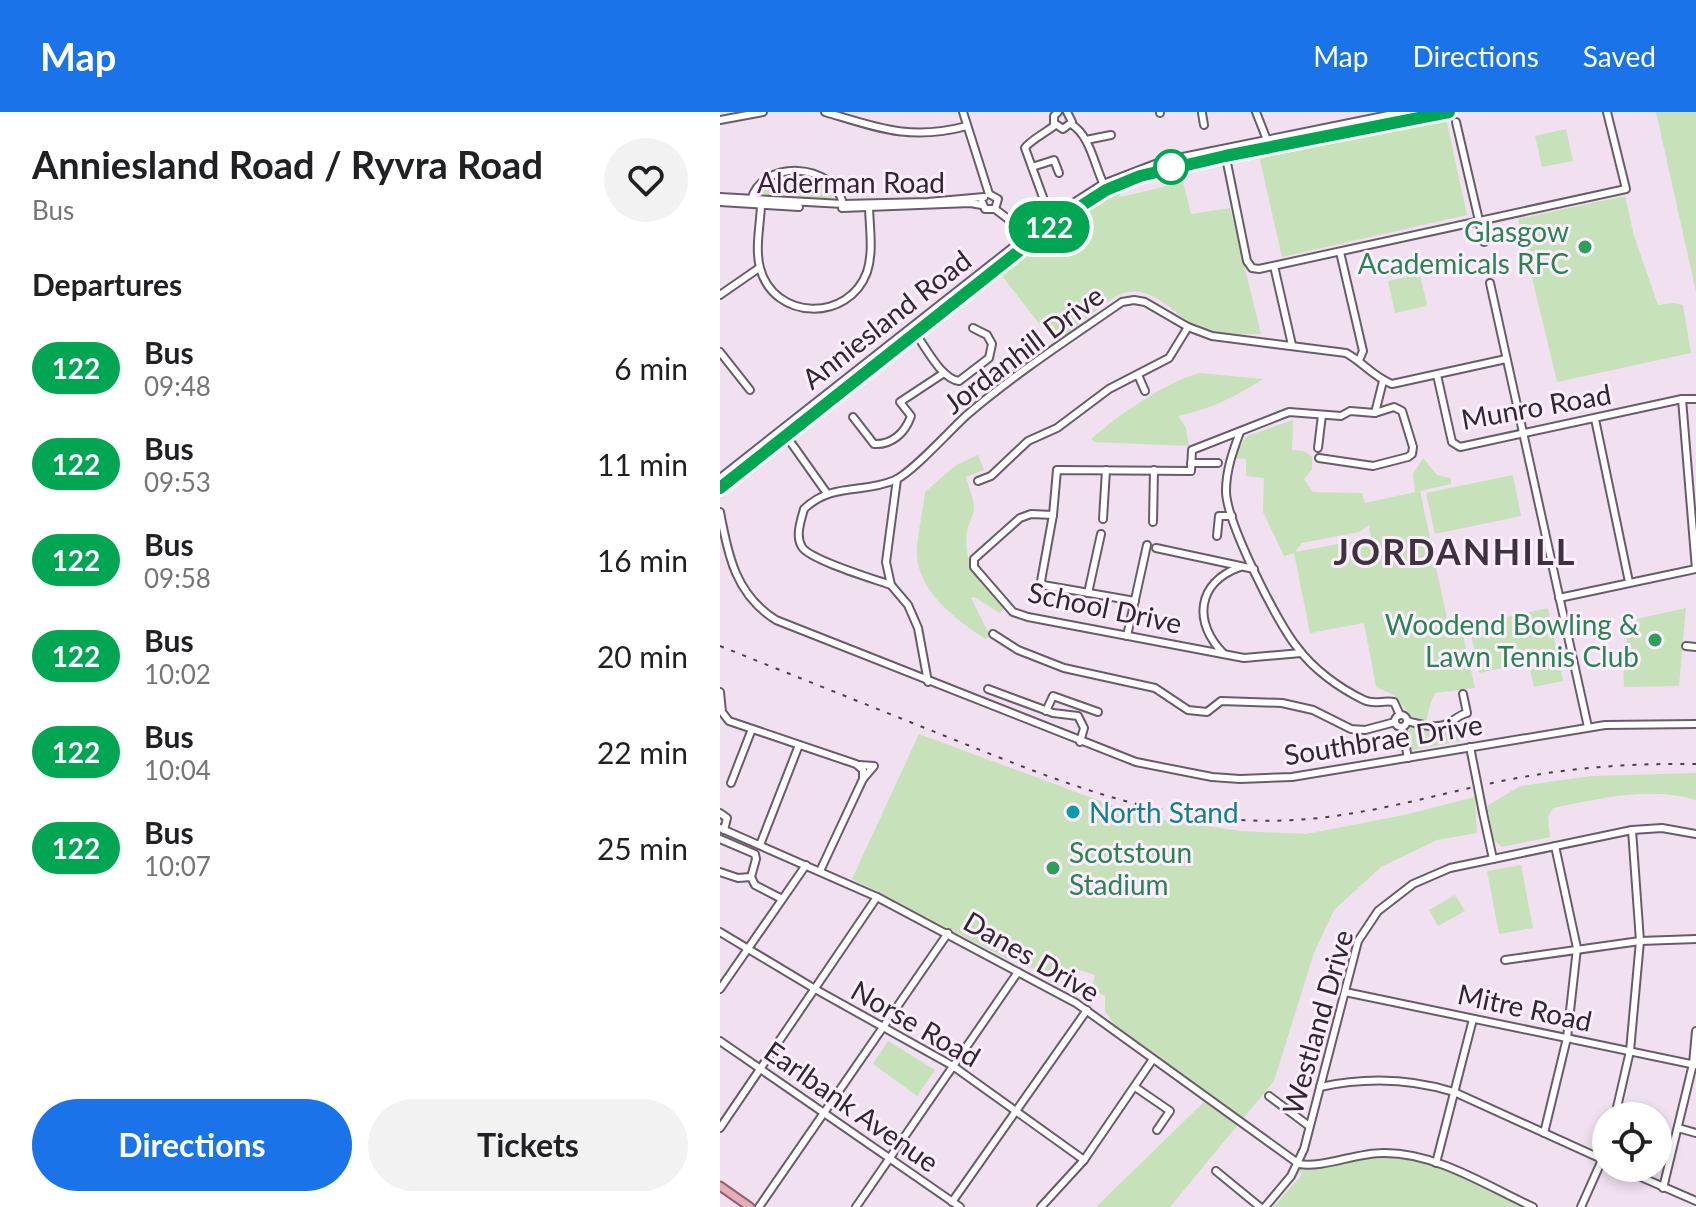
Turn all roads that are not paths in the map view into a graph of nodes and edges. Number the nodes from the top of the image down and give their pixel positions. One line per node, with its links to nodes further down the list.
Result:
1 (725, 112): 12 (street)
2 (763, 112): 12 (street)
3 (825, 112): 17 (street)
4 (963, 112): 17 (street)
5 (1069, 112): 14 (street)
6 (1256, 112): 20 (street)
7 (1403, 112): 20 (street, Anniesland Road)
8 (1449, 112): 20 (street, Anniesland Road)
9 (1607, 112): 33 (street)
10 (1054, 113): 15 (street)
11 (1205, 113): 16 (street)
12 (720, 120)
13 (1456, 122): 33 (street)
14 (1071, 124): 15 (street); 19 (street)
15 (1055, 125): 22 (street)
16 (1204, 125)
17 (967, 126): 25 (street)
18 (1111, 135): 19 (street)
19 (1086, 140): 24 (street)
20 (1268, 143): 21 (street, Anniesland Road)
21 (1224, 152): 24 (street, Anniesland Road); 37 (street)
22 (1032, 167): 23 (street); 28 (street)
23 (1059, 173)
24 (1105, 187): 34 (street, Anniesland Road)
25 (985, 198): 31 (street, Alderman Road); 32 (street, Alderman Road); 32 (street)
26 (720, 200): 27 (street, Alderman Road); 30 (street, Alderman Road)
27 (751, 200): 29 (street, Alderman Road); 29 (street, Alderman Road)
28 (1044, 200)
29 (843, 204): 31 (street, Alderman Road)
30 (761, 206): 31 (street, Alderman Road); 38 (street)
31 (869, 206): 38 (street)
32 (995, 209): 34 (street, Alderman Road)
33 (1479, 221): 35 (street); 36 (street)
34 (1032, 237): 43 (street, Anniesland Road); 48 (street, Anniesland Road)
35 (1484, 242)
36 (1340, 252): 37 (street); 47 (street)
37 (1274, 266): 44 (street)
38 (759, 268): 40 (street)
39 (1490, 283): 46 (street)
40 (720, 295)
41 (1188, 327): 44 (street, Jordanhill Drive); 50 (street); 72 (street, Jordanhill Drive)
42 (973, 328): 49 (street)
43 (915, 333): 48 (street, Anniesland Road); 49 (street)
44 (1292, 345): 47 (street, Jordanhill Drive)
45 (720, 352): 53 (street)
46 (1506, 359): 51 (street); 62 (street)
47 (1359, 360): 52 (street, Jordanhill Drive)
48 (873, 362): 71 (street, Anniesland Road); 75 (street, Anniesland Road)
49 (944, 373): 59 (street)
50 (1138, 375): 54 (street); 70 (street)
51 (1437, 375): 52 (street); 62 (street, Munro Road)
52 (1383, 381): 57 (street)
53 (750, 390)
54 (1145, 391)
55 (1682, 399): 56 (street, Munro Road); 60 (street, Munro Road); 88 (street)
56 (1696, 399)
57 (1375, 413): 58 (street); 65 (street)
58 (1322, 415): 61 (street); 64 (street)
59 (853, 417)
60 (1595, 419): 62 (street, Munro Road); 89 (street)
61 (1240, 432): 66 (street); 79 (street)
62 (1523, 434): 92 (street)
63 (792, 444): 76 (street)
64 (1318, 448)
65 (1319, 458)
66 (1191, 463): 67 (street); 69 (street)
67 (1218, 463)
68 (1106, 470): 69 (street); 78 (street); 80 (street)
69 (1154, 470): 81 (street)
70 (991, 476): 73 (street); 74 (street)
71 (720, 478)
72 (897, 479): 76 (street); 90 (street)
73 (978, 481)
74 (995, 484)
75 (720, 488)
76 (826, 492): 90 (street)
77 (720, 512): 100 (street, Southbrae Drive)
78 (1053, 515): 91 (street); 95 (street, School Drive)
79 (1232, 516): 83 (street); 87 (street)
80 (1103, 519)
81 (1153, 522)
82 (1101, 534): 91 (street)
83 (1217, 536)
84 (1147, 545): 93 (street)
85 (1156, 548): 86 (street)
86 (1240, 567): 87 (street); 99 (street)
87 (1254, 569): 98 (street)
88 (1696, 569): 89 (street)
89 (1629, 582): 92 (street)
90 (891, 585): 100 (street)
91 (1088, 593): 93 (street)
92 (1559, 598): 112 (street)
93 (1135, 601): 95 (street)
94 (993, 634): 109 (street)
95 (1127, 636): 99 (street, School Drive)
96 (1686, 646): 97 (street)
97 (1696, 647)
98 (1301, 653): 99 (street, School Drive); 107 (street)
99 (1224, 654)
100 (928, 682): 114 (street, Southbrae Drive)
101 (988, 689): 104 (street)
102 (720, 692): 105 (street)
103 (1463, 694): 108 (street)
104 (1046, 711): 106 (street); 114 (street)
105 (721, 712): 113 (street)
106 (1098, 712)
107 (1400, 715): 108 (street); 109 (street)
108 (1407, 721): 111 (street)
109 (1395, 722): 111 (street)
110 (1696, 724): 112 (street, Southbrae Drive)
111 (1402, 727): 117 (street)
112 (1588, 727): 116 (street, Southbrae Drive)
113 (752, 729): 115 (street); 120 (street)
114 (1080, 742): 117 (street, Southbrae Drive)
115 (799, 745): 118 (street); 126 (street)
116 (1470, 747): 117 (street, Southbrae Drive); 128 (street, bridge)
117 (1408, 758)
118 (856, 764): 119 (street); 119 (street)
119 (863, 779): 130 (street)
120 (731, 783)
121 (720, 813): 122 (street)
122 (722, 829): 126 (street, Danes Drive)
123 (1632, 830): 124 (street, Westland Drive); 127 (street, Westland Drive); 138 (street)
124 (1696, 834)
125 (720, 839): 132 (street)
126 (760, 845): 129 (street, Danes Drive)
127 (1555, 846): 128 (street, Westland Drive); 140 (street)
128 (1493, 859): 145 (street, Westland Drive)
129 (806, 865): 130 (street, Danes Drive); 134 (street)
130 (820, 871): 133 (street, Danes Drive)
131 (720, 872): 132 (street)
132 (751, 877): 134 (street)
133 (877, 897): 136 (street, Danes Drive); 144 (street)
134 (782, 899): 139 (street)
135 (720, 932): 139 (street, Norse Road)
136 (948, 933): 142 (street, Danes Drive); 148 (street)
137 (1696, 939): 138 (street)
138 (1640, 941): 140 (street); 152 (street)
139 (748, 948): 143 (street); 144 (street, Norse Road)
140 (1577, 948): 141 (street); 150 (street)
141 (1505, 960)
142 (1018, 972): 146 (street, Danes Drive); 155 (street)
143 (720, 989)
144 (815, 989): 148 (street, Norse Road); 156 (street)
145 (1345, 992): 147 (street, Mitre Road); 158 (street, Westland Drive)
146 (1087, 1010): 153 (street, Danes Drive); 162 (street)
147 (1473, 1019): 150 (street, Mitre Road); 159 (street)
148 (884, 1028): 155 (street, Norse Road); 163 (street)
149 (1696, 1031): 154 (street)
150 (1567, 1038): 152 (street, Mitre Road); 168 (street)
151 (720, 1041): 156 (street, Earlbank Avenue)
152 (1630, 1051): 154 (street, Mitre Road); 161 (street)
153 (1153, 1059): 157 (street); 174 (street, Danes Drive)
154 (1695, 1064): 166 (street)
155 (953, 1066): 162 (street, Norse Road); 171 (street)
156 (761, 1069): 163 (street, Earlbank Avenue); 165 (street)
157 (1135, 1087): 167 (street); 172 (street)
158 (1320, 1087): 159 (street); 164 (street, Westland Drive)
159 (1454, 1092): 168 (street); 173 (street)
160 (1269, 1096): 164 (street)
161 (1618, 1102)
162 (1017, 1112): 172 (street, Norse Road); 181 (street)
163 (825, 1114): 171 (street, Earlbank Avenue); 183 (street)
164 (1309, 1126): 174 (street, Westland Drive)
165 (720, 1128)
166 (1678, 1128): 169 (street); 179 (street)
167 (1157, 1130)
168 (1544, 1133): 170 (street)
169 (1696, 1133)
170 (1592, 1155)
171 (890, 1159): 181 (street, Earlbank Avenue); 184 (street)
172 (1084, 1160): 186 (street)
173 (1436, 1163): 174 (street); 188 (street)
174 (1299, 1164): 187 (street, Westland Drive)
175 (1216, 1171): 187 (street)
176 (1594, 1182): 189 (street)
177 (1650, 1182): 179 (street)
178 (720, 1186): 182 (main road)
179 (1663, 1188): 180 (street)
180 (1696, 1201)
181 (952, 1202): 185 (street, Earlbank Avenue)
182 (750, 1207)
183 (759, 1207)
184 (856, 1207)
185 (960, 1207)
186 (1041, 1207)
187 (1263, 1207)
188 (1533, 1207)
189 (1581, 1207)

